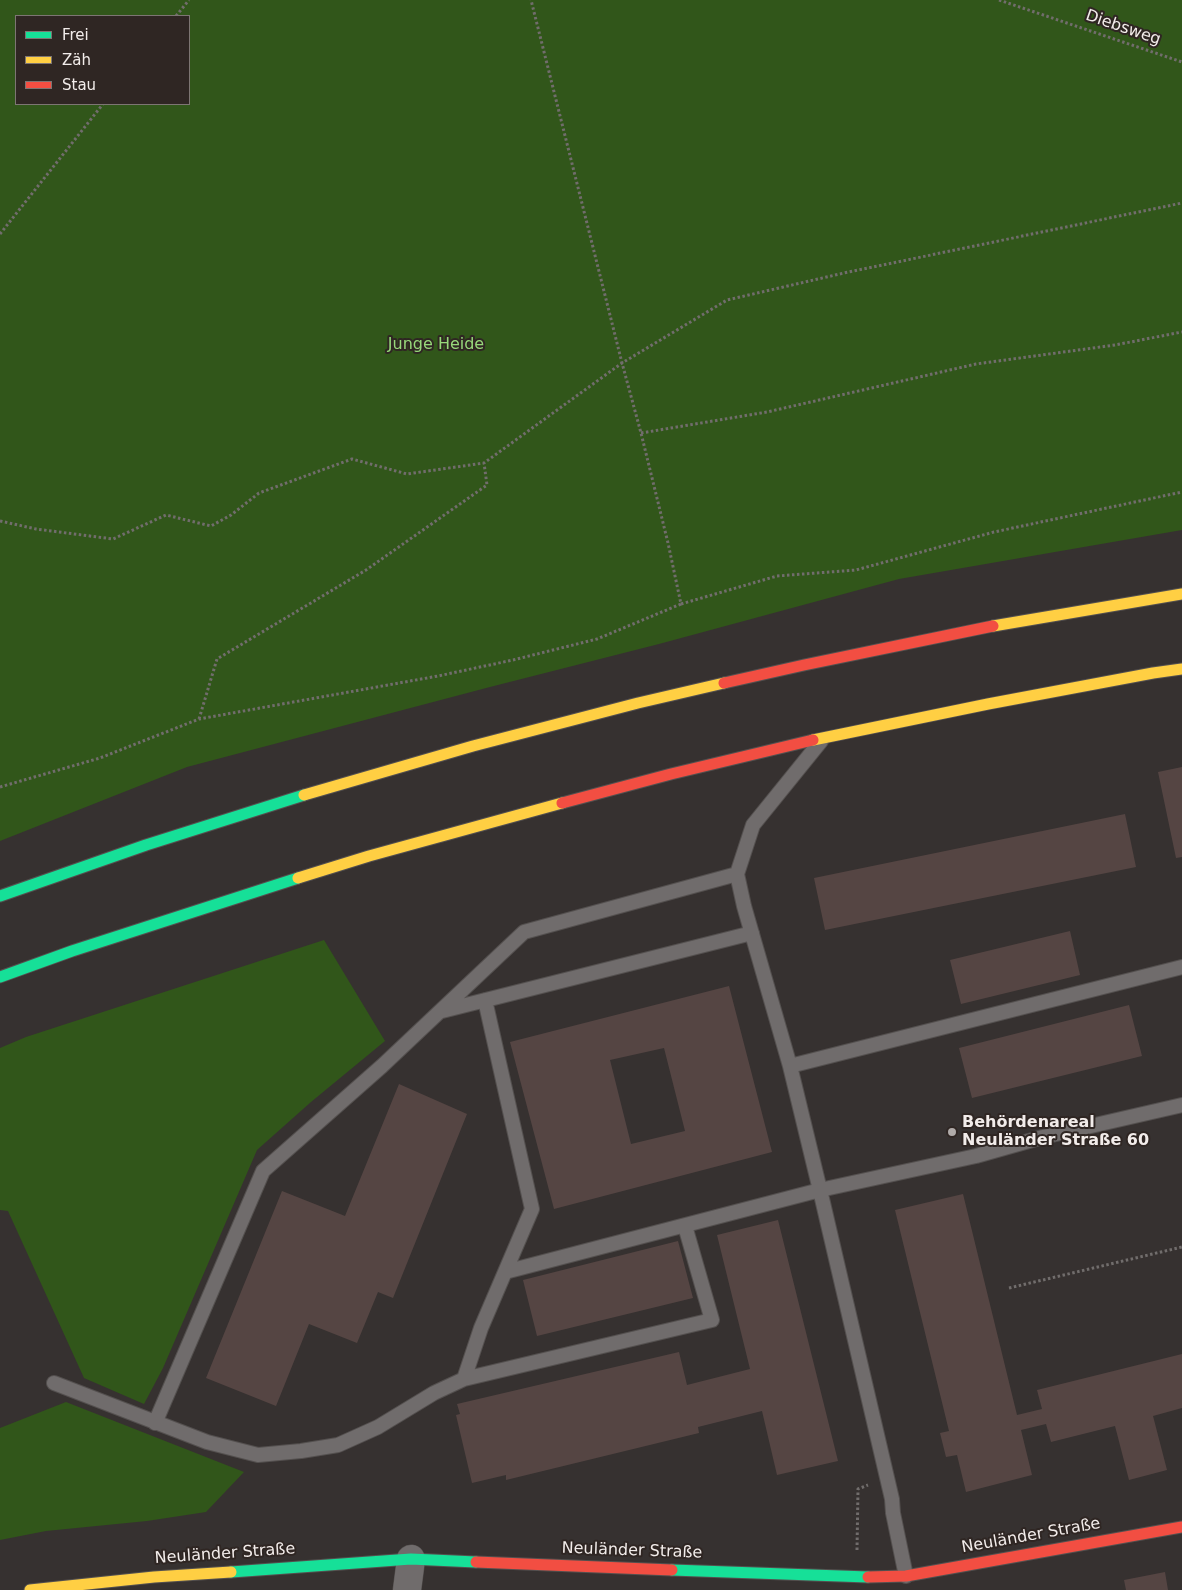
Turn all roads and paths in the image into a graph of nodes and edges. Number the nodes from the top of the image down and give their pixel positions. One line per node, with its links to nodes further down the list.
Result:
1 (189, 0): 4 (path)
2 (531, 0): 10 (path)
3 (999, 0): 5 (path, Diebsweg)
4 (177, 15)
5 (1182, 62)
6 (102, 105): 8 (path)
7 (1182, 203): 10 (path)
8 (0, 234)
9 (1182, 332): 11 (path)
10 (622, 363): 11 (path); 12 (path)
11 (641, 433): 16 (path)
12 (484, 463): 14 (path); 18 (path)
13 (1182, 492): 16 (path)
14 (0, 521)
15 (1182, 594): 22 (main road)
16 (681, 604): 18 (path)
17 (1182, 669): 19 (main road)
18 (199, 719): 20 (path)
19 (823, 738): 21 (lane); 25 (main road)
20 (0, 787)
21 (737, 874): 23 (lane); 27 (lane)
22 (0, 896)
23 (752, 934): 26 (lane); 28 (lane)
24 (1182, 967): 28 (lane)
25 (0, 977)
26 (485, 1000): 27 (lane); 33 (lane)
27 (441, 1011): 37 (lane)
28 (790, 1066): 30 (lane)
29 (1182, 1106): 30 (lane)
30 (820, 1190): 31 (lane); 38 (lane)
31 (685, 1226): 33 (lane); 35 (lane)
32 (1182, 1247): 34 (path)
33 (505, 1272): 35 (lane)
34 (1009, 1288)
35 (464, 1379): 37 (lane)
36 (54, 1383): 37 (lane)
37 (155, 1423)
38 (887, 1478): 42 (lane); 43 (path)
39 (1182, 1527): 42 (main road, Neuländer Straße)
40 (411, 1560): 41 (main road, Neuländer Straße); 44 (main road, Neuländer Straße); 46 (street)
41 (756, 1573): 43 (main road, Neuländer Straße); 47 (lane)
42 (906, 1576): 43 (main road, Neuländer Straße)
43 (859, 1584)
44 (77, 1587): 45 (main road, Neuländer Straße)
45 (30, 1590)
46 (407, 1590)
47 (753, 1590)

